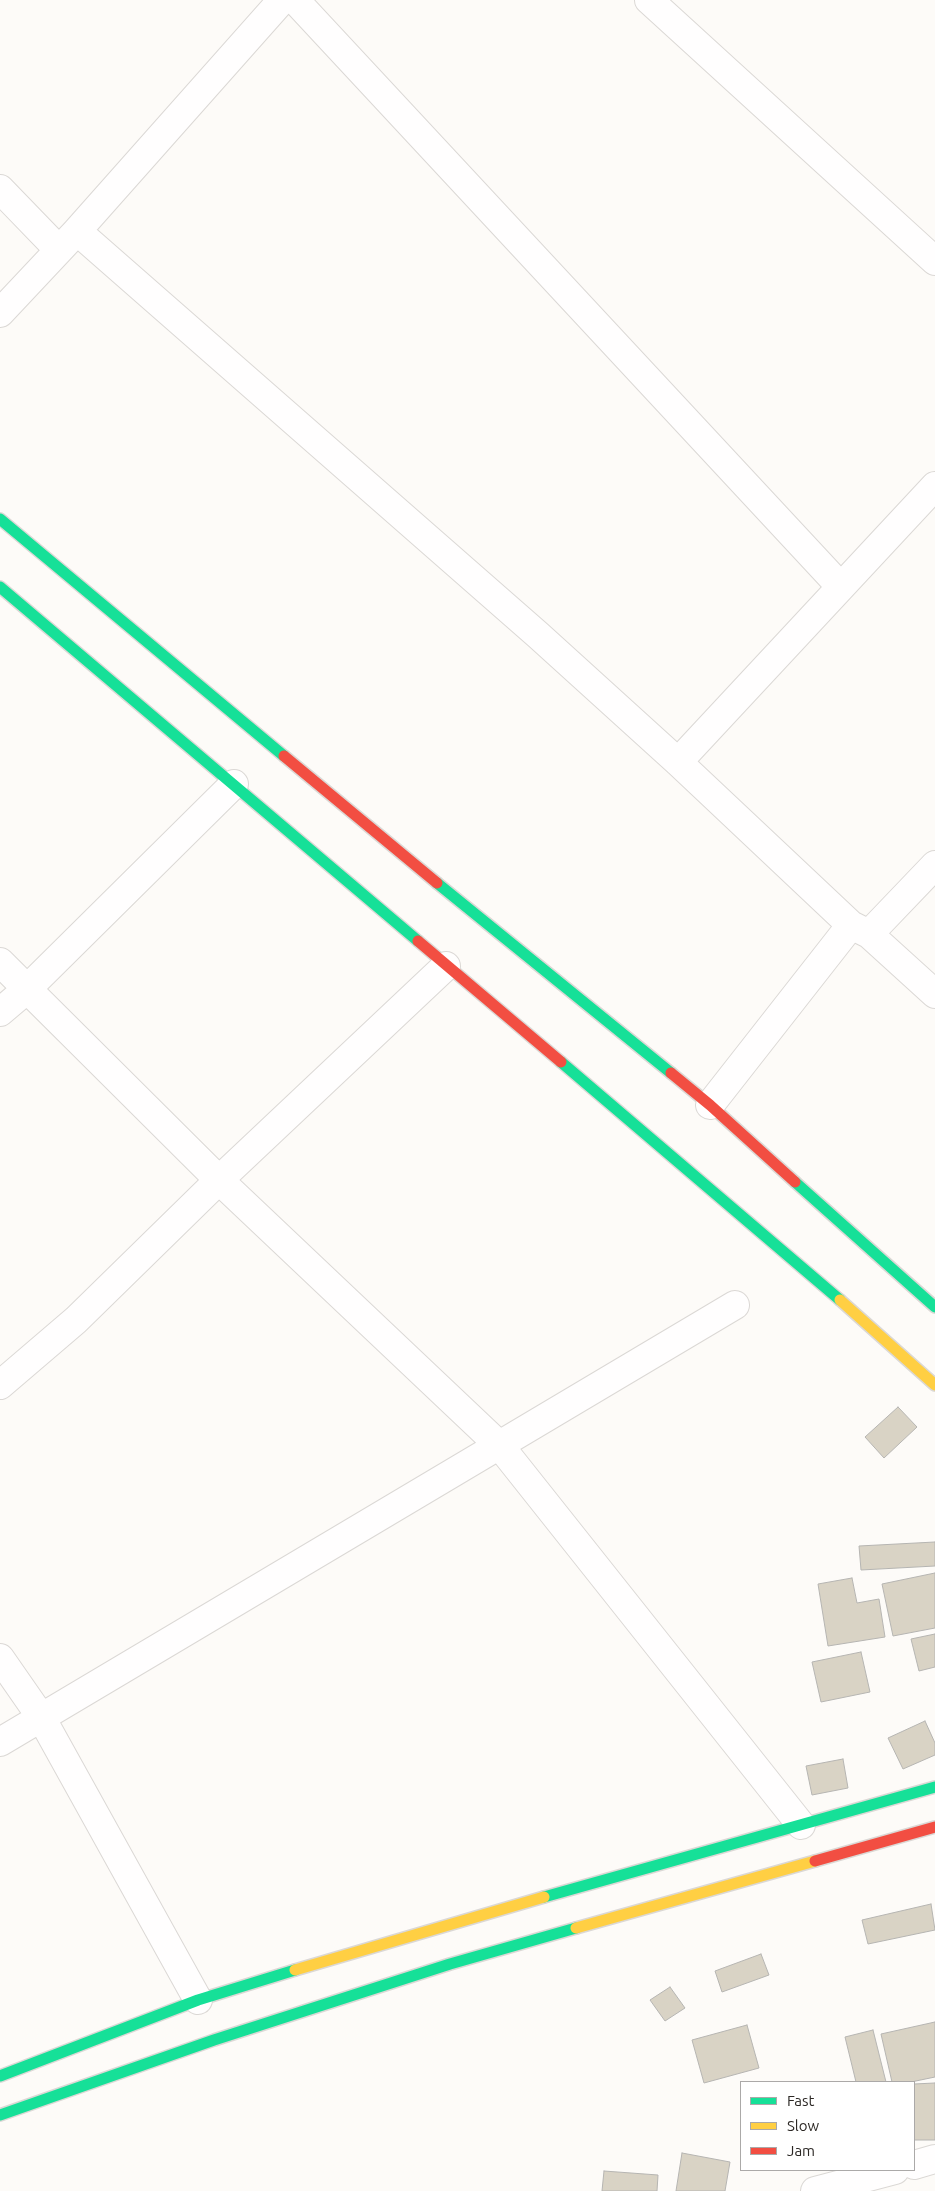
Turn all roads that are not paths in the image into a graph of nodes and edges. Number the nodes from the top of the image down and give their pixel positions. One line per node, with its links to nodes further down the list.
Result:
1 (282, 0): 5 (street)
2 (295, 0): 11 (street)
3 (649, 0): 6 (street)
4 (0, 189): 5 (street)
5 (68, 241): 7 (street); 12 (street)
6 (935, 261)
7 (0, 313)
8 (935, 486): 11 (street)
9 (0, 519): 21 (main road)
10 (0, 587): 13 (main road)
11 (841, 587): 12 (street)
12 (678, 762): 15 (street)
13 (234, 784): 17 (main road); 18 (street)
14 (935, 865): 15 (street)
15 (860, 929): 19 (street); 21 (street)
16 (0, 962): 18 (street)
17 (446, 966): 22 (street); 26 (main road)
18 (26, 990): 20 (street); 22 (street)
19 (935, 994)
20 (0, 1012)
21 (710, 1105): 24 (main road)
22 (219, 1180): 25 (street); 27 (street)
23 (735, 1305): 27 (street)
24 (935, 1307)
25 (0, 1385)
26 (935, 1385)
27 (500, 1446): 29 (street); 32 (street)
28 (0, 1658): 29 (street)
29 (41, 1717): 30 (street); 34 (street)
30 (0, 1742)
31 (935, 1787): 32 (main road)
32 (801, 1825): 34 (main road)
33 (935, 1827): 36 (main road)
34 (198, 2000): 35 (main road)
35 (0, 2076)
36 (0, 2115)
37 (935, 2159): 38 (street)
38 (915, 2165)
39 (892, 2171): 40 (street)
40 (815, 2191)

